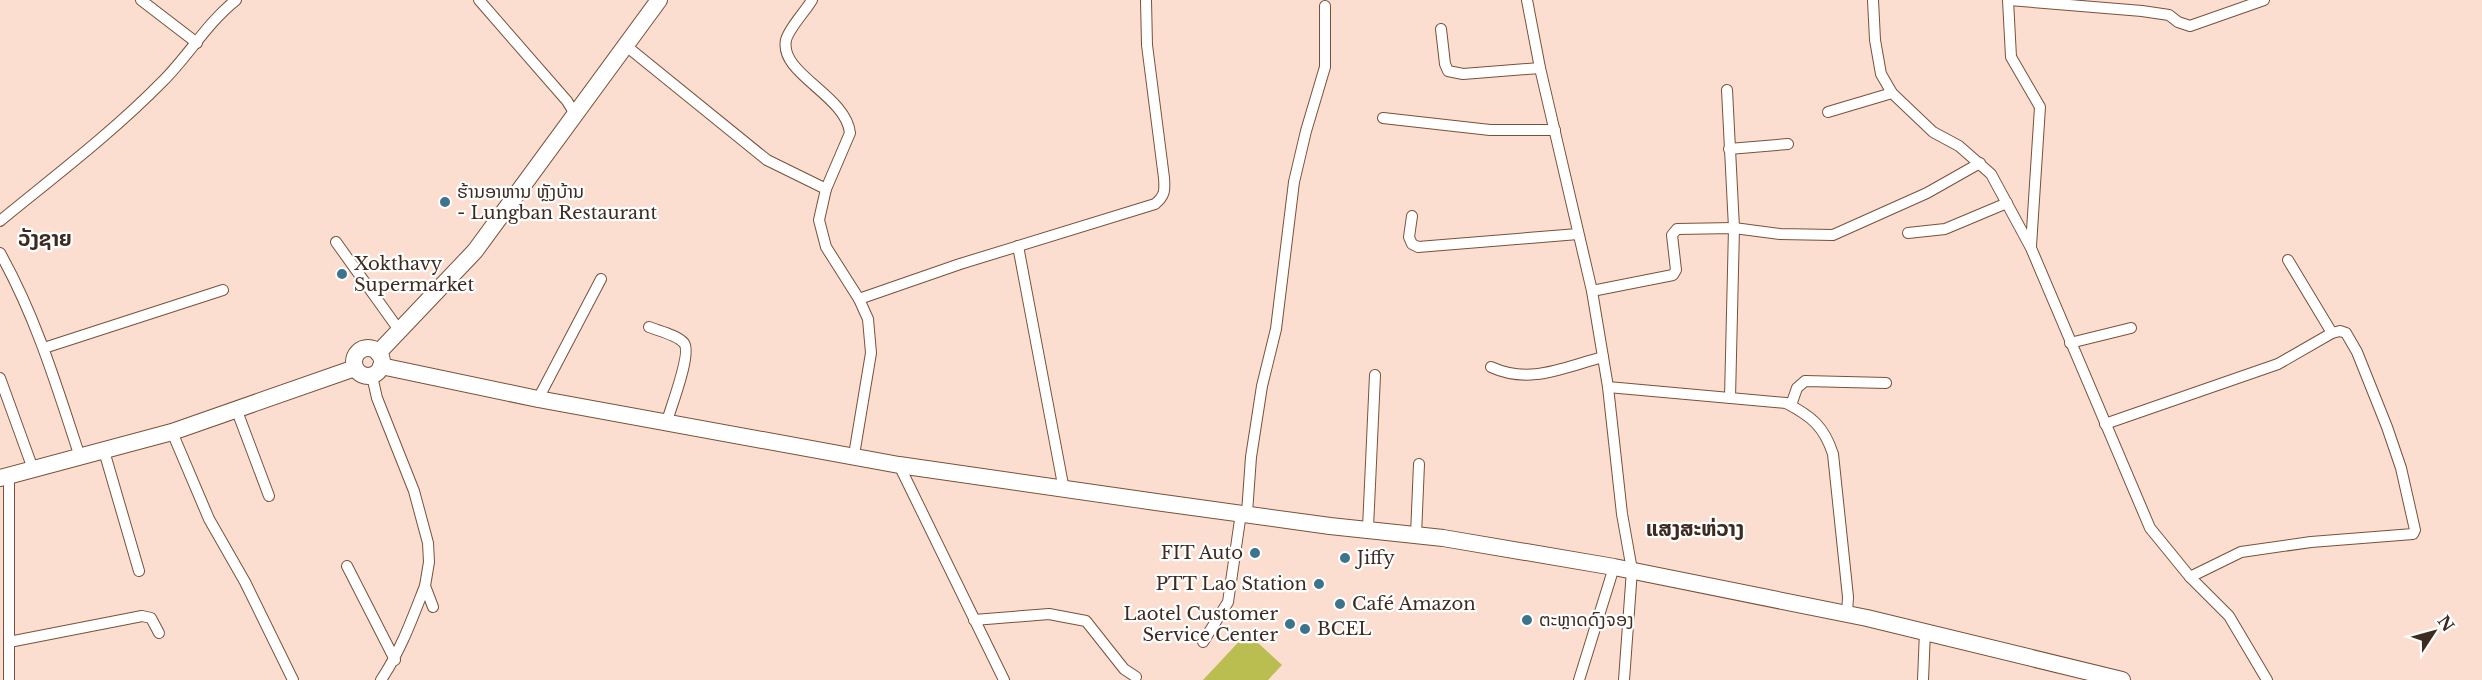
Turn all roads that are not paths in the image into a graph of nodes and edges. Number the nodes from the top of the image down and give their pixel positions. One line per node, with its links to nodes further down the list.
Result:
1 (141, 0): 13 (street)
2 (236, 0): 13 (street)
3 (479, 0): 19 (street)
4 (659, 0): 14 (street)
5 (812, 0): 25 (street)
6 (1146, 0): 33 (street)
7 (1527, 0): 15 (street)
8 (1873, 0): 17 (street)
9 (2009, 0): 10 (street); 34 (street)
10 (2264, 0)
11 (1325, 6): 71 (street)
12 (1441, 29): 15 (street)
13 (197, 43): 28 (street)
14 (625, 45): 19 (street); 25 (street)
15 (1540, 68): 21 (street)
16 (1727, 90): 23 (street)
17 (1892, 93): 18 (street); 24 (street)
18 (1828, 112)
19 (574, 114): 43 (street)
20 (1383, 118): 21 (street)
21 (1555, 130): 31 (street)
22 (1788, 144): 23 (street)
23 (1729, 149): 29 (street)
24 (1980, 163): 26 (street); 29 (street)
25 (825, 189): 40 (street)
26 (2007, 202): 30 (street); 34 (street)
27 (1412, 216): 31 (street)
28 (0, 221)
29 (1734, 228): 39 (street); 56 (street)
30 (1908, 233)
31 (1578, 234): 39 (street)
32 (336, 242): 43 (street)
33 (1018, 246): 40 (street); 69 (street)
34 (2031, 248): 45 (street)
35 (0, 253): 46 (street)
36 (2288, 260): 44 (street)
37 (600, 279): 55 (street)
38 (223, 290): 46 (street)
39 (1592, 291): 47 (street)
40 (859, 299): 63 (street)
41 (649, 327): 59 (street)
42 (2131, 328): 45 (street)
43 (399, 330): 48 (street)
44 (2332, 333): 60 (street); 78 (street)
45 (2070, 343): 60 (street)
46 (44, 348): 64 (street)
47 (1603, 357): 49 (street); 54 (street)
48 (377, 365): 50 (street); 50 (street); 55 (street); 79 (street)
49 (1491, 367)
50 (355, 368): 58 (street)
51 (1375, 375): 72 (street)
52 (0, 378): 67 (street)
53 (1886, 383): 57 (street)
54 (1608, 387): 56 (street); 76 (street)
55 (538, 399): 59 (street)
56 (1730, 399): 57 (street)
57 (1791, 405): 81 (street)
58 (237, 411): 61 (street); 70 (street)
59 (667, 421): 63 (street)
60 (2105, 424): 78 (street)
61 (172, 432): 62 (street); 90 (street)
62 (104, 451): 64 (street); 77 (street)
63 (854, 456): 66 (street)
64 (80, 457): 67 (street)
65 (1419, 464): 73 (street)
66 (899, 465): 69 (street); 82 (street)
67 (33, 469): 68 (street)
68 (4, 477): 85 (street)
69 (1064, 490): 71 (street)
70 (269, 496)
71 (1244, 513): 72 (street); 86 (street)
72 (1368, 528): 73 (street)
73 (1416, 535): 75 (street)
74 (347, 566): 87 (street)
75 (1614, 567): 76 (street); 93 (street)
76 (1632, 570): 81 (street); 94 (street)
77 (139, 571)
78 (2190, 578): 97 (street)
79 (425, 586): 80 (street); 87 (street)
80 (433, 607)
81 (1847, 614): 83 (street)
82 (974, 620): 88 (street); 92 (street)
83 (1925, 631): 95 (street); 96 (street)
84 (159, 633): 85 (street)
85 (9, 642): 89 (street)
86 (1203, 642)
87 (395, 660): 91 (street)
88 (1136, 677)
89 (9, 680)
90 (293, 680)
91 (381, 680)
92 (1004, 680)
93 (1579, 680)
94 (1624, 680)
95 (1923, 680)
96 (2122, 680)
97 (2267, 680)

